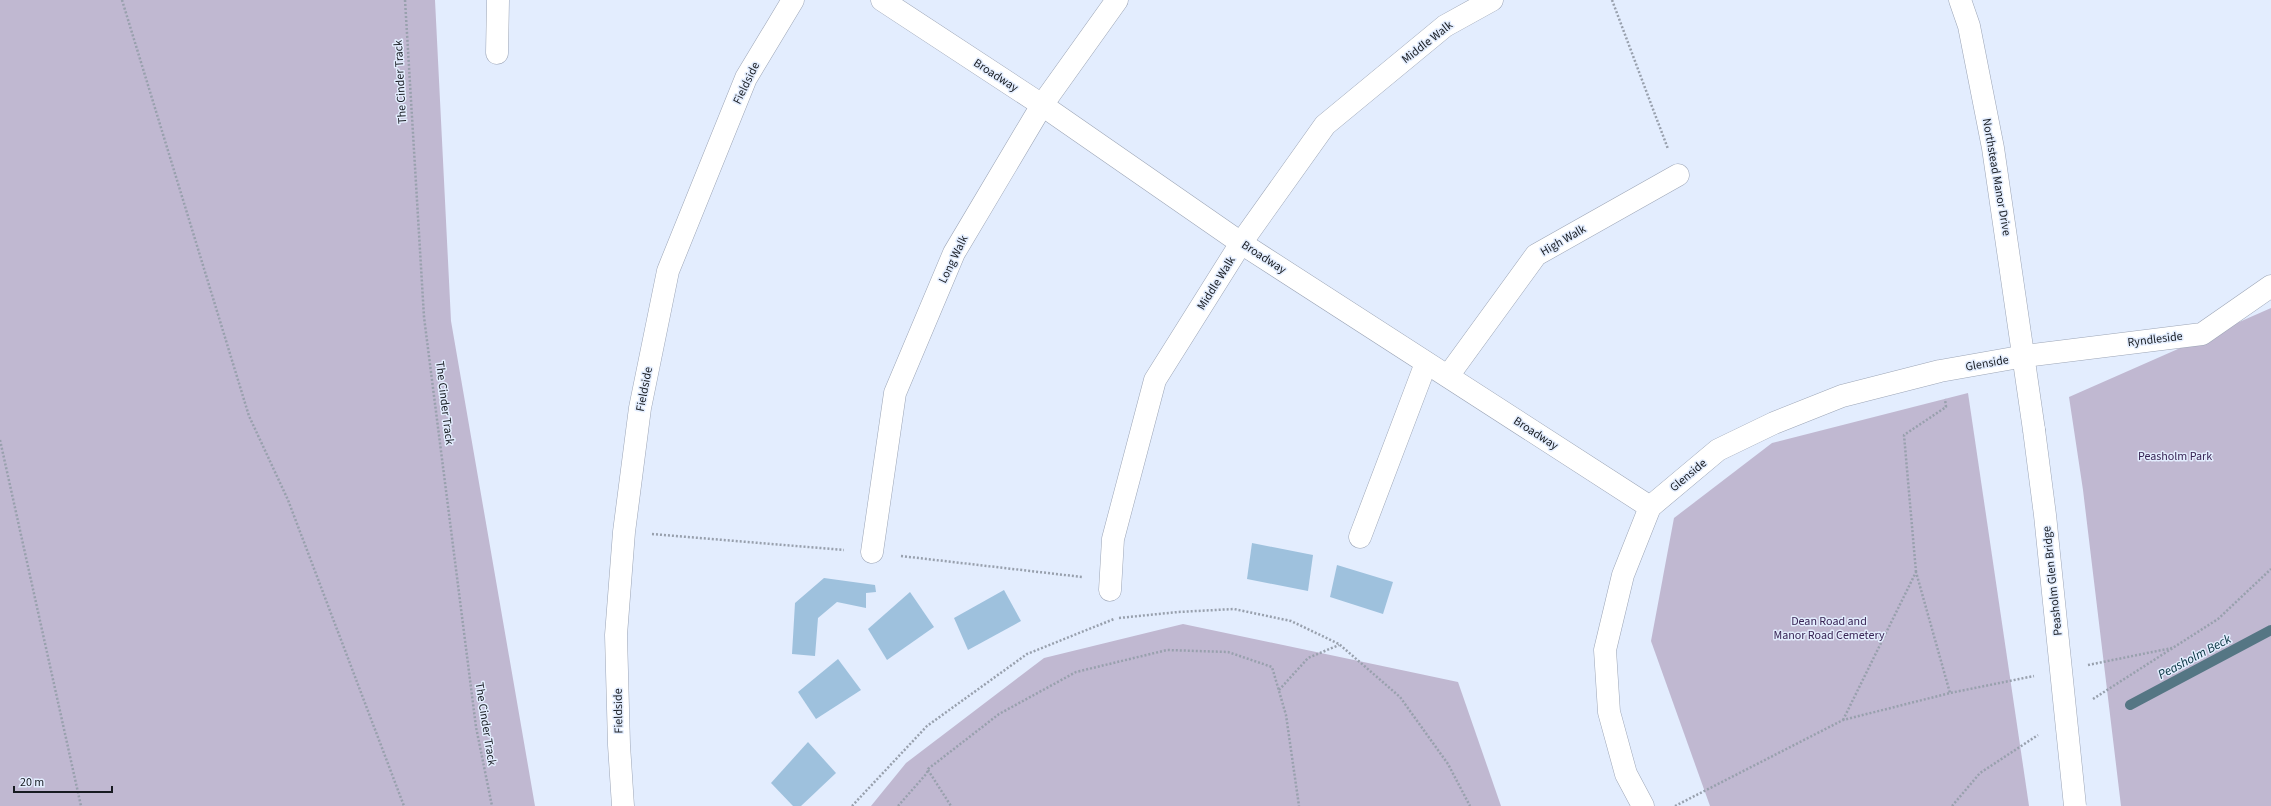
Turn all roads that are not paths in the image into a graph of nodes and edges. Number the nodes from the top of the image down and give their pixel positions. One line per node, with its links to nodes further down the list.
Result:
1 (498, 0): 7 (street)
2 (793, 0): 19 (street, Fieldside)
3 (882, 0): 8 (street, Broadway)
4 (1117, 0): 8 (street, Long Walk)
5 (1492, 0): 10 (street, Middle Walk)
6 (1960, 0): 12 (street, Northstead Manor Drive)
7 (497, 53)
8 (1042, 105): 10 (street, Broadway); 17 (street, Long Walk)
9 (1678, 175): 14 (street, High Walk)
10 (1241, 243): 13 (street, Broadway); 18 (street, Middle Walk)
11 (2271, 286): 12 (street, Ryndleside)
12 (2025, 356): 15 (street, Glenside); 21 (street, Peasholm Glen Bridge, bridge)
13 (1426, 362): 14 (street, Broadway); 16 (street)
14 (1448, 376): 15 (street, Broadway)
15 (1650, 506): 20 (street, Glenside)
16 (1360, 537)
17 (872, 552)
18 (1110, 590)
19 (623, 806)
20 (1643, 806)
21 (2075, 806)

